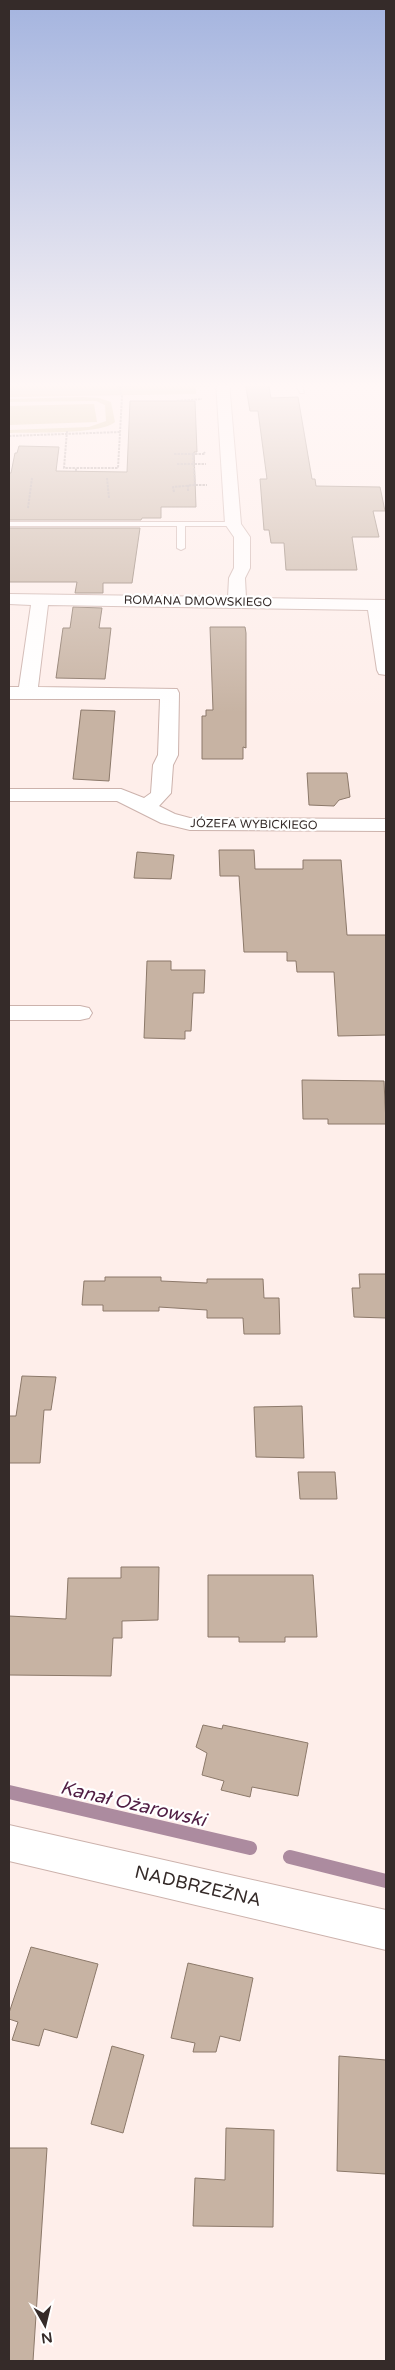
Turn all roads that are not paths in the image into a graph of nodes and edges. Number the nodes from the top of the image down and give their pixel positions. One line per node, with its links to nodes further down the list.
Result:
1 (232, 493): 4 (street)
2 (9, 524): 3 (lane)
3 (180, 524): 4 (lane); 5 (lane)
4 (233, 524): 8 (street)
5 (181, 548)
6 (9, 599): 7 (street, ROMANA DMOWSKIEGO)
7 (40, 599): 8 (street, ROMANA DMOWSKIEGO); 12 (street)
8 (238, 602): 9 (street, ROMANA DMOWSKIEGO)
9 (381, 605): 10 (street)
10 (386, 670)
11 (9, 693): 12 (street)
12 (28, 693): 14 (street)
13 (9, 795): 14 (street, JÓZEFA WYBICKIEGO)
14 (144, 808): 15 (street, JÓZEFA WYBICKIEGO)
15 (386, 825)
16 (9, 1013): 17 (street)
17 (80, 1013)
18 (9, 1843): 19 (street, NADBRZEŻNA)
19 (386, 1930)

